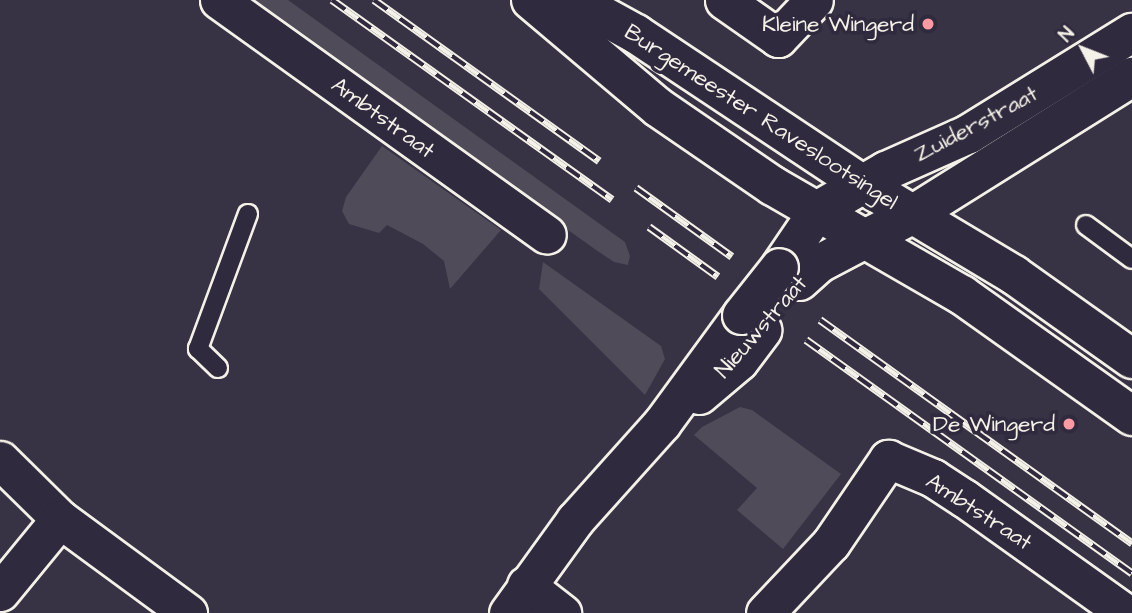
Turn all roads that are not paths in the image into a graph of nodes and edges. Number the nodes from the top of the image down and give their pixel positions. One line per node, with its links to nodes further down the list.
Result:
1 (219, 0): 14 (street, Ambtstraat)
2 (531, 0): 10 (main road, Burgemeester Raveslootsingel)
3 (574, 0): 9 (main road, Burgemeester Raveslootsingel)
4 (724, 0): 5 (street)
5 (814, 0)
6 (1132, 33): 8 (main road, Zuiderstraat)
7 (1132, 77): 12 (main road, Zuiderstraat)
8 (969, 134): 9 (main road, Zuiderstraat); 12 (main road, Burgemeester Raveslootsingel)
9 (862, 184): 10 (main road, Zuiderstraat); 12 (main road, Burgemeester Raveslootsingel)
10 (817, 211): 15 (main road, Burgemeester Raveslootsingel); 17 (street, Nieuwstraat)
11 (248, 214): 20 (lane)
12 (912, 215): 15 (main road, Zuiderstraat); 18 (main road, Burgemeester Raveslootsingel); 19 (main road, Burgemeester Raveslootsingel)
13 (1086, 225): 16 (lane)
14 (547, 235)
15 (865, 239): 17 (street, Nieuwstraat); 18 (main road, Burgemeester Raveslootsingel)
16 (1132, 259)
17 (789, 274): 25 (street, Nieuwstraat)
18 (938, 281): 21 (main road, Burgemeester Raveslootsingel)
19 (1132, 359)
20 (218, 368)
21 (1132, 416)
22 (0, 460): 23 (street)
23 (60, 519): 24 (street); 26 (street)
24 (0, 592)
25 (517, 599): 27 (street)
26 (188, 613)
27 (562, 613)
28 (765, 613): 29 (street, Ambtstraat)
29 (1125, 613)

